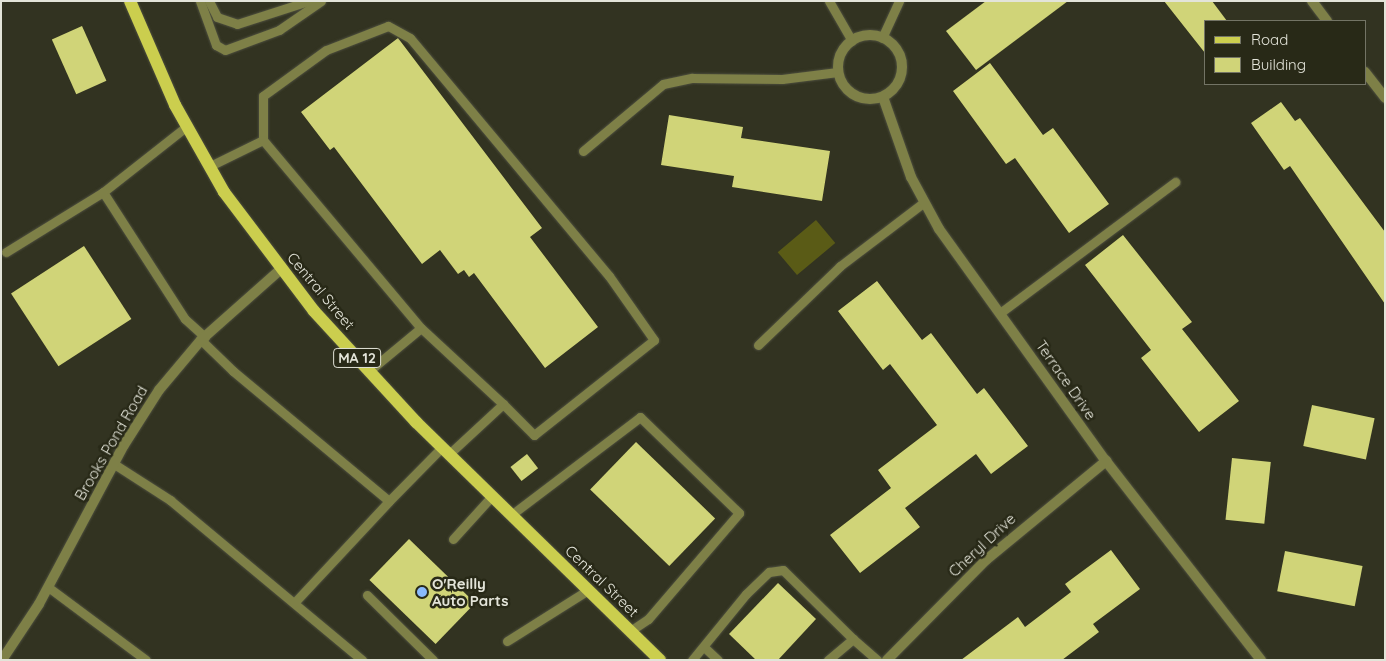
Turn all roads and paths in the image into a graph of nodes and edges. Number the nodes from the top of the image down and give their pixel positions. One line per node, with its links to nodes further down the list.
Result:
1 (130, 1): 16 (main road, Central Street / MA 12)
2 (200, 1): 5 (lane)
3 (209, 1): 4 (lane)
4 (308, 1)
5 (321, 1)
6 (829, 1): 11 (lane)
7 (899, 1): 10 (lane)
8 (1312, 1): 9 (street)
9 (1326, 20)
10 (882, 38): 11 (street); 14 (street)
11 (852, 41): 12 (street)
12 (838, 72): 14 (street); 18 (lane)
13 (1366, 73): 15 (street)
14 (883, 97): 22 (street, Terrace Drive)
15 (1385, 98)
16 (187, 126): 19 (main road, Central Street / MA 12); 21 (lane)
17 (263, 140): 19 (lane); 26 (lane); 30 (lane)
18 (583, 151)
19 (210, 166): 24 (main road, Central Street / MA 12)
20 (1175, 182): 25 (lane)
21 (103, 192): 23 (lane); 27 (lane)
22 (923, 203): 25 (street, Terrace Drive); 28 (lane)
23 (6, 252)
24 (281, 270): 27 (street, Brooks Pond Road); 29 (main road, Central Street / MA 12)
25 (1000, 313): 32 (street, Terrace Drive)
26 (421, 328): 29 (lane); 30 (lane)
27 (203, 338): 33 (street, Brooks Pond Road); 35 (lane)
28 (758, 345)
29 (369, 370): 31 (main road, Central Street / MA 12)
30 (502, 404): 31 (lane)
31 (446, 451): 34 (main road, Central Street / MA 12); 35 (lane)
32 (1106, 461): 55 (street, Cheryl Drive); 56 (street, Terrace Drive)
33 (114, 464): 38 (street, Brooks Pond Road); 41 (lane)
34 (492, 496): 36 (main road, Central Street / MA 12); 37 (lane)
35 (389, 500): 41 (lane)
36 (511, 515): 39 (main road, Central Street / MA 12); 42 (lane)
37 (453, 539)
38 (48, 587): 46 (street, Brooks Pond Road); 47 (lane)
39 (588, 590): 42 (main road, Central Street / MA 12); 44 (lane)
40 (367, 595): 49 (lane)
41 (294, 603): 48 (lane)
42 (630, 631): 50 (main road, Central Street / MA 12)
43 (853, 639): 45 (lane); 53 (lane); 54 (lane)
44 (507, 641)
45 (704, 647): 51 (lane); 52 (lane)
46 (2, 660)
47 (146, 660)
48 (362, 660)
49 (434, 660)
50 (660, 660)
51 (692, 660)
52 (718, 660)
53 (828, 660)
54 (877, 660)
55 (887, 660)
56 (1261, 660)

